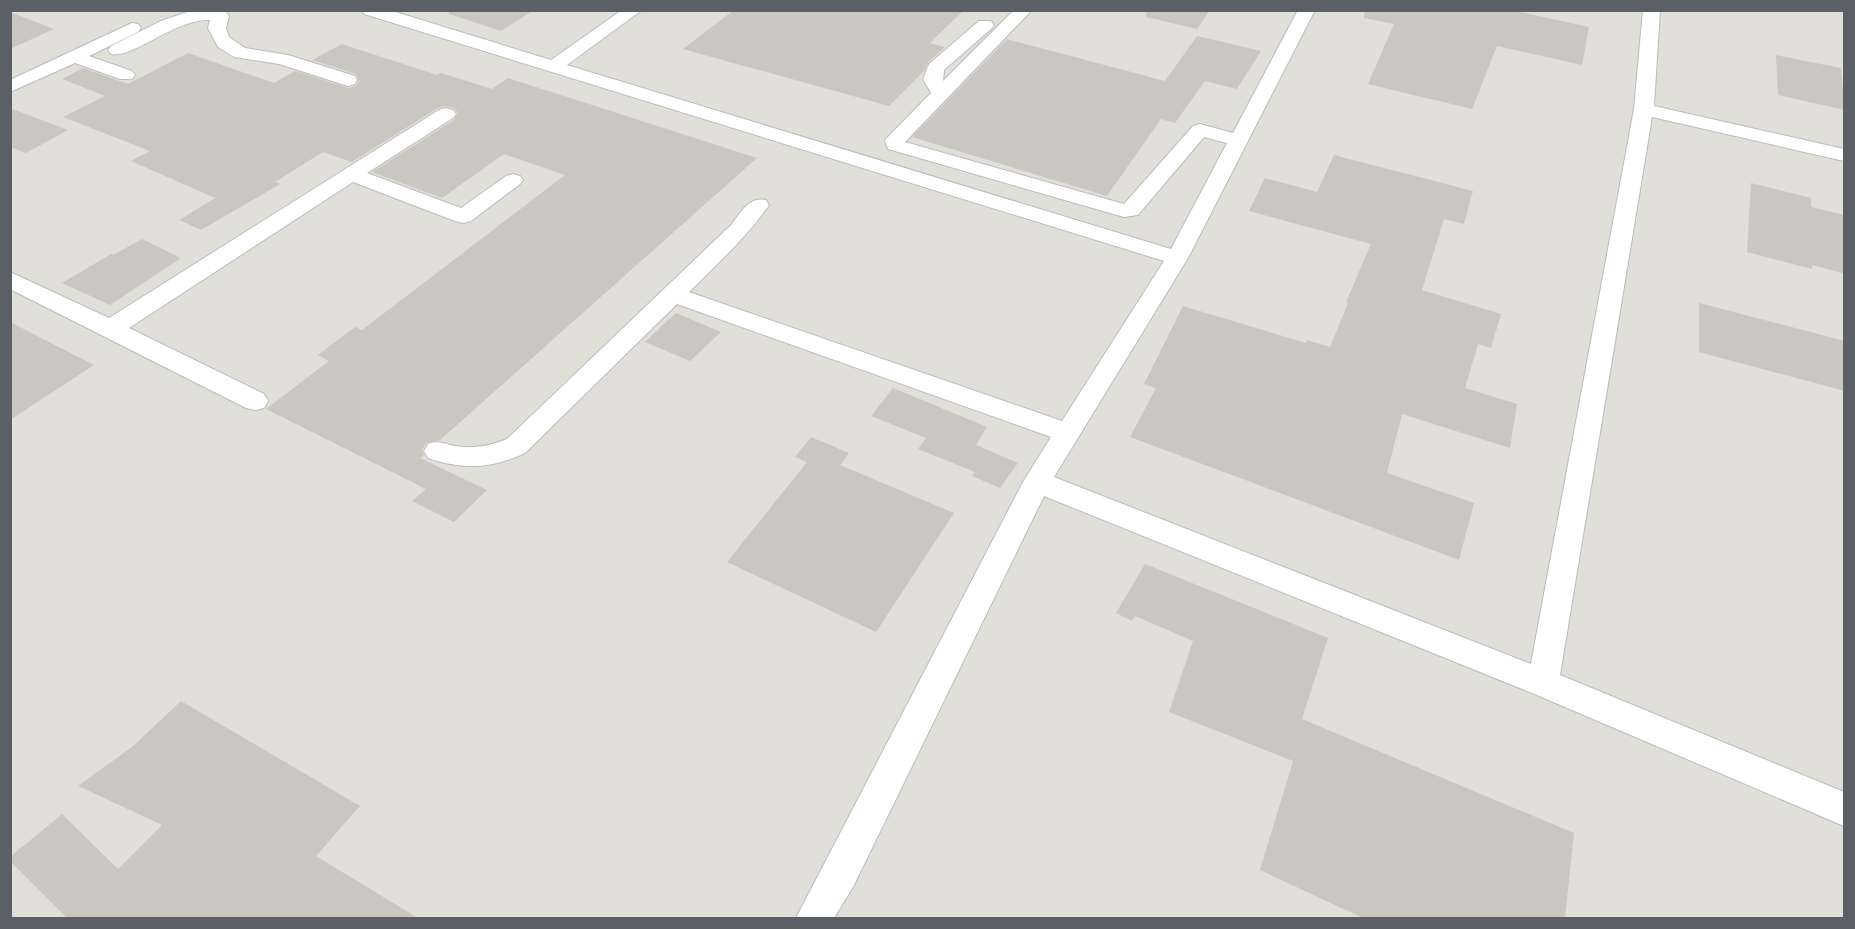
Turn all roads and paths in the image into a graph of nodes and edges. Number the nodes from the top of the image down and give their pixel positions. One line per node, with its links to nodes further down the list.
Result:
1 (168, 10): 8 (lane)
2 (370, 10): 9 (lane)
3 (634, 10): 9 (lane)
4 (1002, 10): 13 (lane)
5 (1024, 10): 13 (lane)
6 (1307, 10): 16 (lane)
7 (1652, 10): 14 (lane)
8 (82, 60): 10 (lane); 11 (lane); 12 (lane)
9 (552, 66): 21 (lane)
10 (126, 75)
11 (348, 80)
12 (10, 87)
13 (940, 92): 16 (lane)
14 (1644, 109): 17 (lane); 29 (lane)
15 (446, 114): 18 (lane)
16 (1238, 140): 21 (lane)
17 (1845, 155)
18 (350, 174): 19 (lane); 24 (lane)
19 (513, 180)
20 (758, 205): 23 (lane)
21 (1177, 258): 26 (lane)
22 (10, 279): 24 (lane)
23 (672, 294): 26 (lane); 27 (lane)
24 (111, 328): 25 (lane)
25 (255, 401)
26 (1068, 433): 28 (lane)
27 (437, 451)
28 (1037, 482): 29 (lane); 31 (lane)
29 (1543, 683): 30 (lane)
30 (1845, 809)
31 (814, 918)

